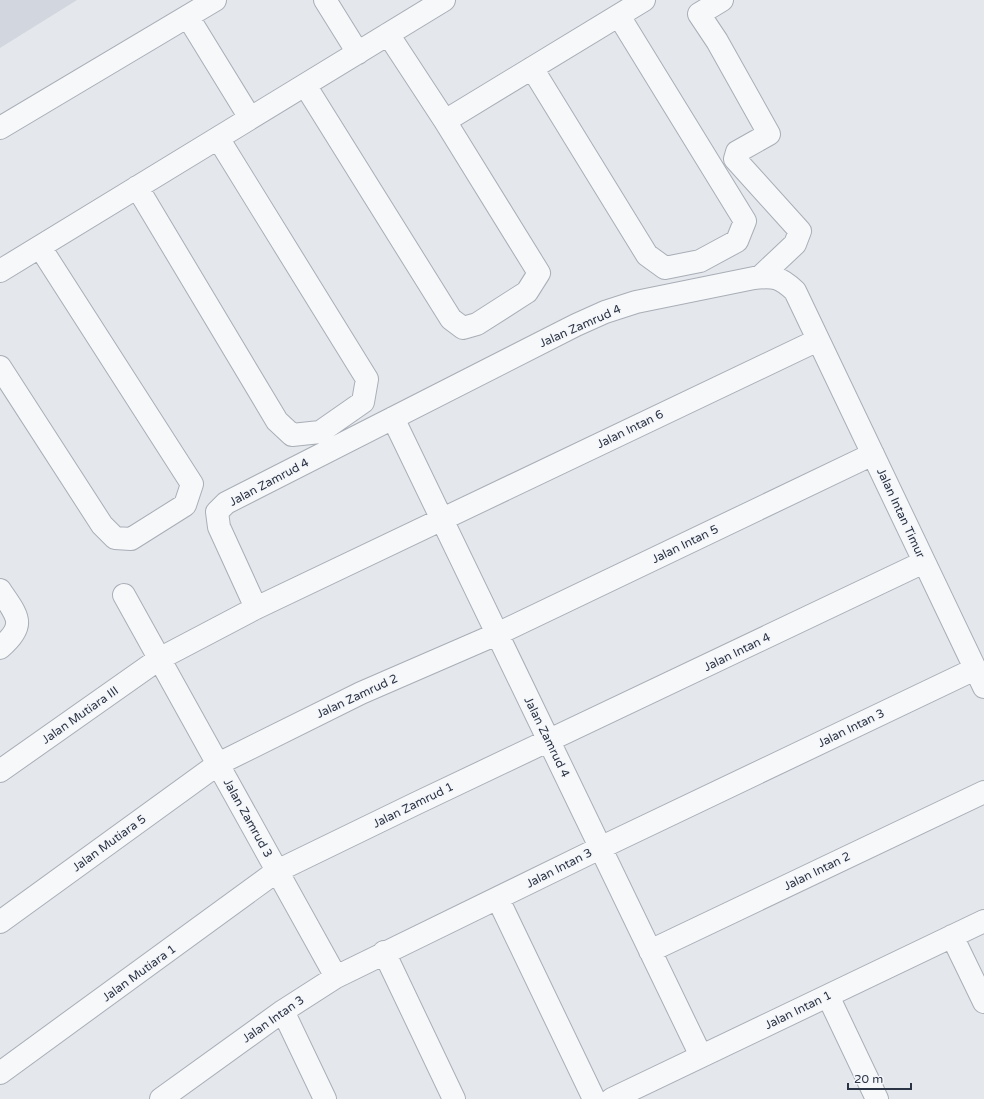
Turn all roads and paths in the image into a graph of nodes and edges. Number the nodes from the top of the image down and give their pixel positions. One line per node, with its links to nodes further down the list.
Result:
1 (215, 0): 7 (street)
2 (325, 0): 9 (street)
3 (444, 0): 8 (street)
4 (644, 0): 6 (street)
5 (722, 0): 19 (street)
6 (618, 16): 10 (street); 10 (street)
7 (188, 17): 12 (street); 14 (street)
8 (388, 34): 9 (street); 13 (street)
9 (358, 53): 11 (street)
10 (532, 68): 13 (street)
11 (305, 85): 12 (street); 13 (street)
12 (250, 118): 15 (street)
13 (445, 121)
14 (0, 128)
15 (218, 138): 16 (street); 16 (street)
16 (137, 187): 17 (street)
17 (40, 247): 18 (street); 21 (street)
18 (0, 271)
19 (760, 277): 20 (street, Jalan Zamrud 4); 22 (street, Jalan Zamrud 4)
20 (818, 340): 23 (street, Jalan Intan Timur); 24 (street, Jalan Intan 6)
21 (0, 367)
22 (393, 418): 24 (street, Jalan Zamrud 4); 28 (street, Jalan Zamrud 4)
23 (873, 454): 25 (street, Jalan Intan Timur); 29 (street, Jalan Intan 5)
24 (442, 519): 28 (street); 29 (street, Jalan Zamrud 4)
25 (924, 562): 32 (street, Jalan Intan Timur); 33 (street, Jalan Intan 4)
26 (0, 590): 30 (street)
27 (124, 596): 31 (street, Jalan Zamrud 3)
28 (256, 608): 31 (street)
29 (497, 634): 33 (street, Jalan Zamrud 4); 34 (street, Jalan Zamrud 2)
30 (0, 648)
31 (159, 659): 34 (street, Jalan Zamrud 3); 35 (street, Jalan Mutiara III)
32 (980, 678): 37 (street, Jalan Intan 3)
33 (549, 741): 37 (street, Jalan Zamrud 4); 38 (street, Jalan Zamrud 1)
34 (218, 764): 38 (street, Jalan Zamrud 3); 41 (street, Jalan Mutiara 5)
35 (0, 772)
36 (984, 792): 43 (street, Jalan Intan 2)
37 (600, 848): 39 (street, Jalan Intan 3); 43 (street, Jalan Zamrud 4)
38 (278, 871): 45 (street, Jalan Zamrud 3); 50 (street, Jalan Mutiara 1)
39 (498, 899): 44 (street, Jalan Intan 3); 55 (street)
40 (984, 921): 42 (street, Jalan Intan 1)
41 (0, 922)
42 (952, 936): 46 (street, Jalan Intan 1); 47 (street)
43 (650, 951): 49 (street, Jalan Zamrud 4)
44 (384, 952): 45 (street, Jalan Intan 3); 54 (street)
45 (336, 977): 48 (street, Jalan Intan 3)
46 (828, 996): 49 (street, Jalan Intan 1); 57 (street)
47 (984, 1002)
48 (283, 1011): 51 (street, Jalan Intan 3); 53 (street)
49 (701, 1056): 56 (street, Jalan Intan 1)
50 (0, 1073)
51 (190, 1090): 52 (street, Jalan Intan 3)
52 (161, 1099)
53 (325, 1099)
54 (454, 1099)
55 (594, 1099)
56 (612, 1099)
57 (877, 1099)

